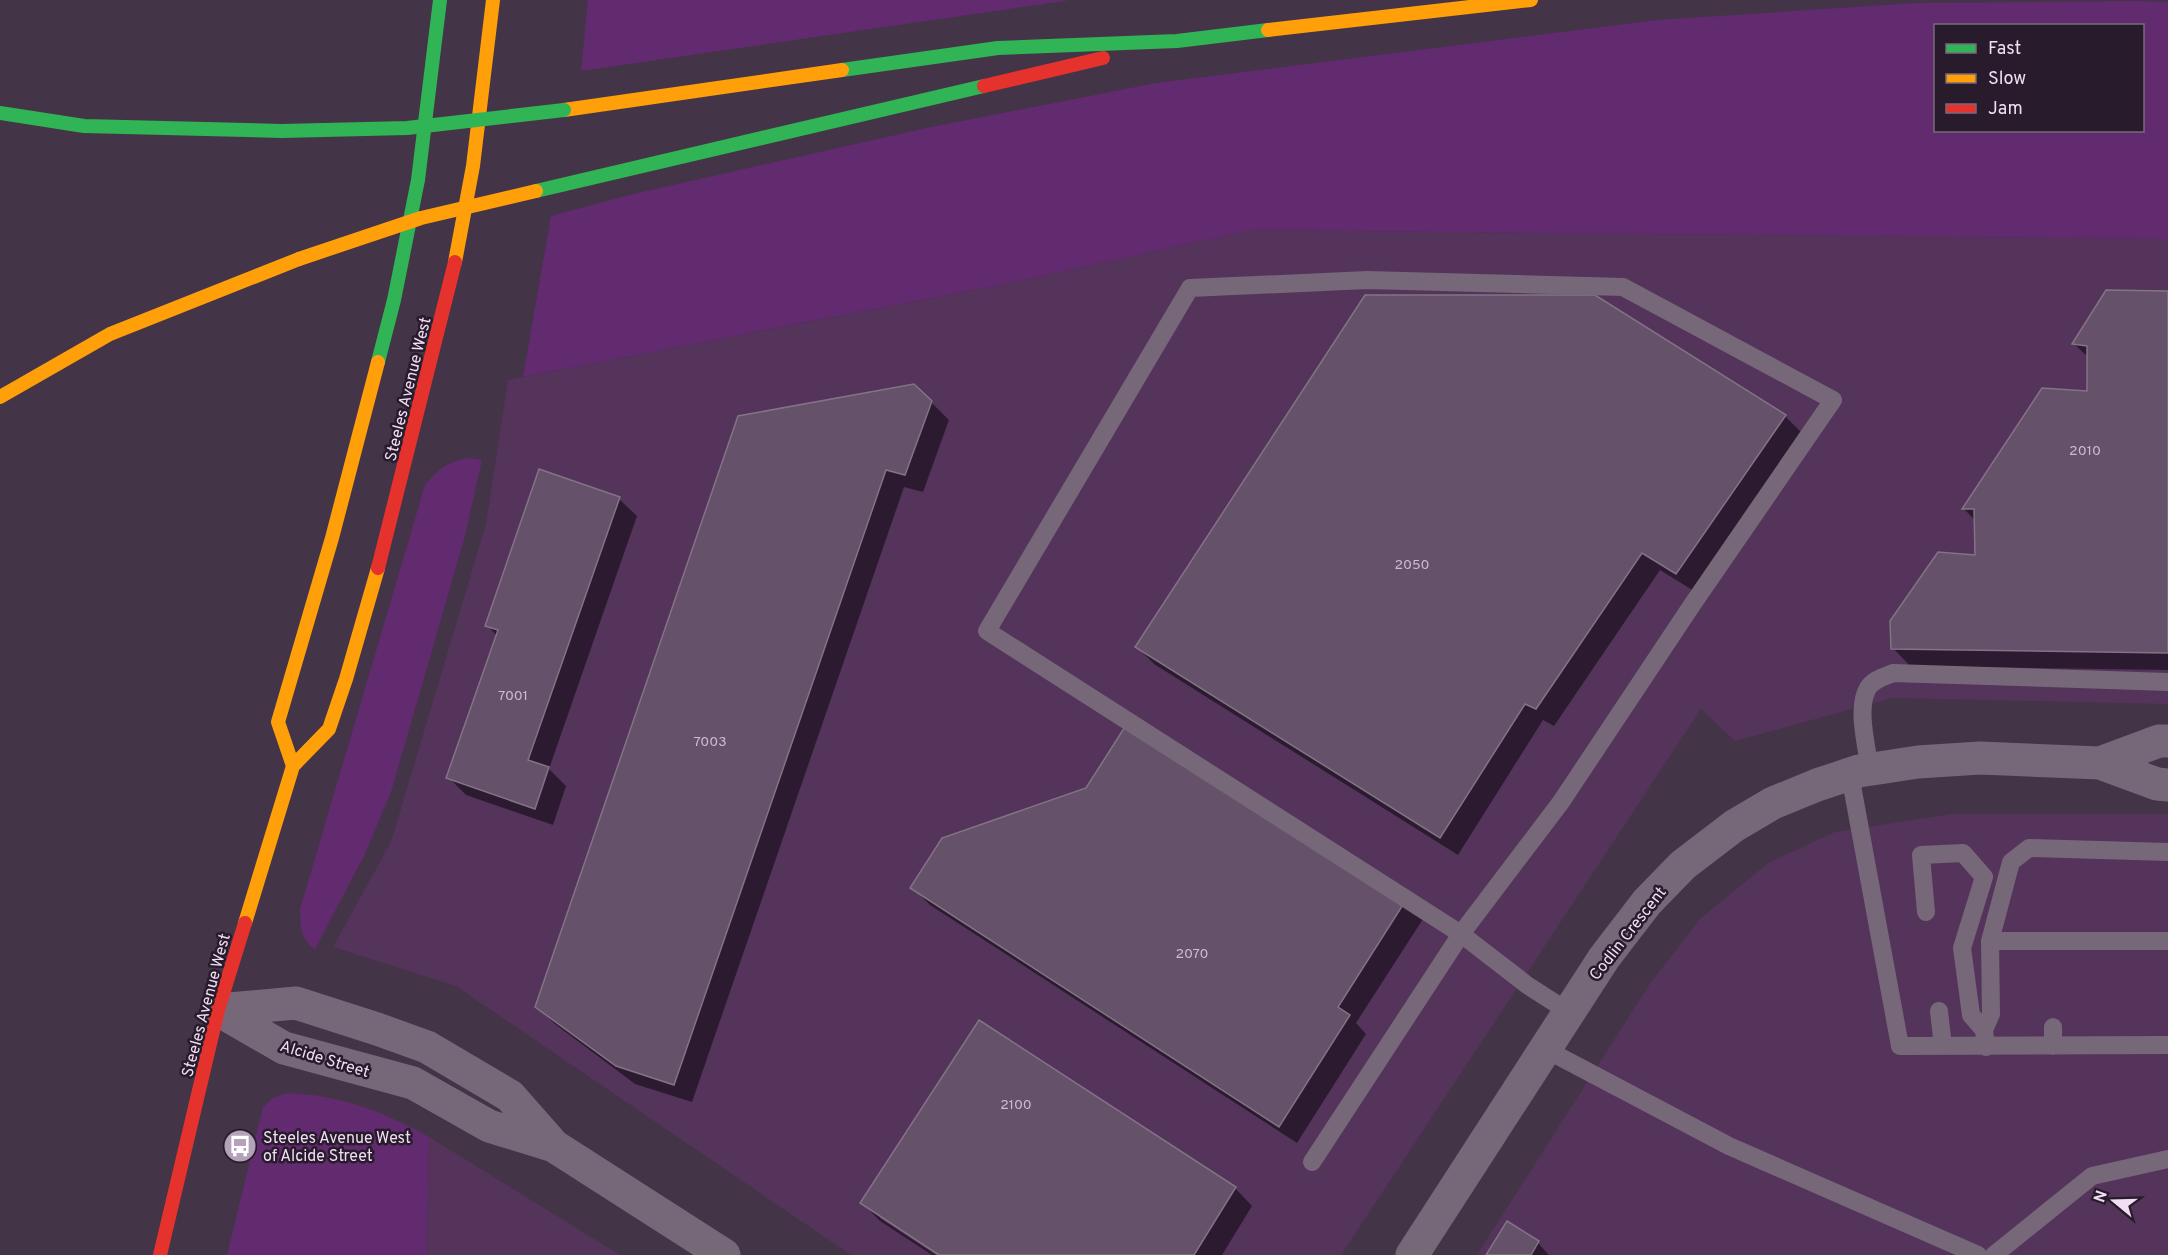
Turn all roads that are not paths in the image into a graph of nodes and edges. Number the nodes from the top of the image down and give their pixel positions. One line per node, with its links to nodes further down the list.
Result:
1 (440, 0): 10 (main road, Steeles Avenue West)
2 (493, 0): 10 (main road, Steeles Avenue West)
3 (1531, 0): 4 (main road)
4 (1177, 41): 5 (main road, bridge); 6 (main road, bridge)
5 (0, 113)
6 (0, 397)
7 (2168, 682): 11 (lane)
8 (2168, 741): 9 (street, Codlin Crescent)
9 (2100, 764): 11 (street, Codlin Crescent); 12 (street, Codlin Crescent)
10 (293, 766): 18 (main road, Steeles Avenue West)
11 (1860, 772): 20 (street, Codlin Crescent); 24 (lane)
12 (2168, 785)
13 (2168, 852): 16 (lane)
14 (1926, 912): 22 (lane)
15 (1461, 934): 15 (lane); 20 (lane); 29 (lane)
16 (1990, 941): 17 (lane); 22 (lane)
17 (2168, 941)
18 (218, 1010): 27 (street, Alcide Street); 27 (street, Alcide Street); 30 (main road, Steeles Avenue West)
19 (1939, 1011): 24 (lane)
20 (1569, 1012): 26 (street, Codlin Crescent)
21 (2053, 1027): 25 (lane)
22 (1985, 1039): 24 (lane); 25 (lane)
23 (2168, 1045): 25 (lane)
24 (1943, 1046)
25 (2053, 1046)
26 (1545, 1049): 32 (street, Codlin Crescent); 33 (lane)
27 (554, 1146): 31 (street, Alcide Street)
28 (2168, 1159): 34 (lane)
29 (1312, 1162)
30 (160, 1255)
31 (724, 1255)
32 (1412, 1255)
33 (1978, 1255)
34 (1994, 1255)

